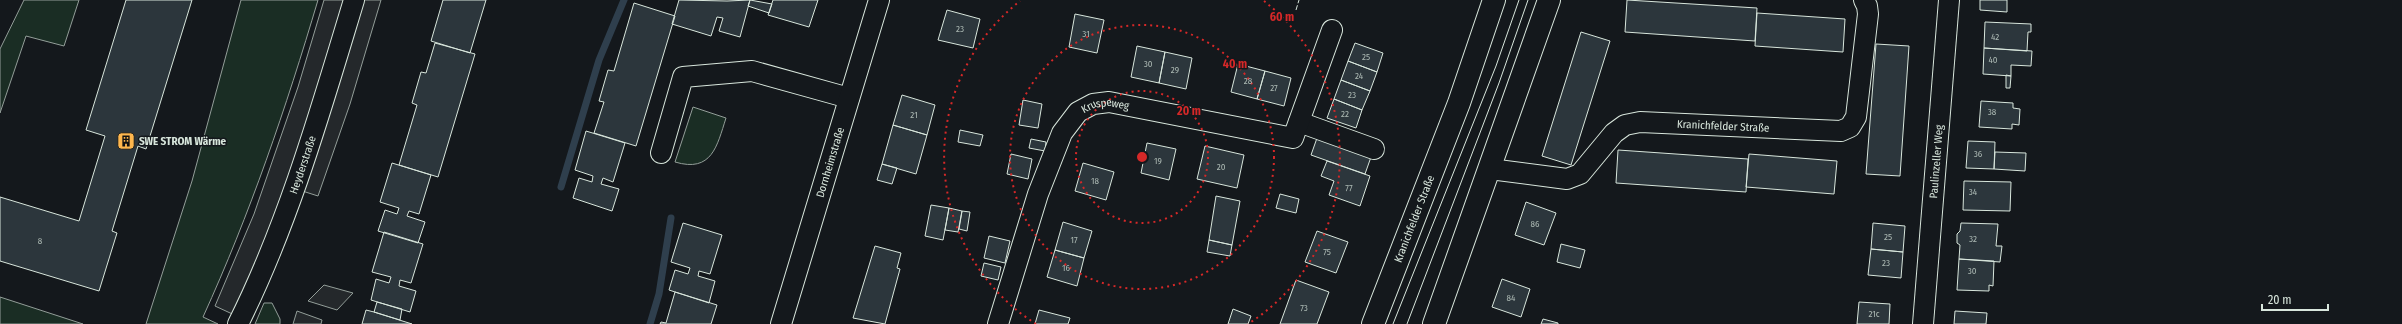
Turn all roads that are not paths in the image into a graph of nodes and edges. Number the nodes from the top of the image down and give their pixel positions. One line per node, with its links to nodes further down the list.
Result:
1 (354, 0): 13 (street, Heyderstraße)
2 (879, 0): 8 (street, Dornheimstraße)
3 (1494, 0): 16 (main road, Kranichfelder Straße)
4 (1549, 0): 12 (main road)
5 (1864, 0): 12 (street, Kranichfelder Straße)
6 (1949, 0): 18 (street, Paulinzeller Weg)
7 (1332, 30): 9 (street, Kruspeweg)
8 (849, 98): 11 (street); 14 (street, Dornheimstraße)
9 (1299, 122): 10 (street); 15 (street, Kruspeweg)
10 (1374, 149)
11 (661, 153)
12 (1490, 169): 17 (main road)
13 (238, 324)
14 (781, 324)
15 (998, 324)
16 (1373, 324)
17 (1434, 324)
18 (1923, 324)

